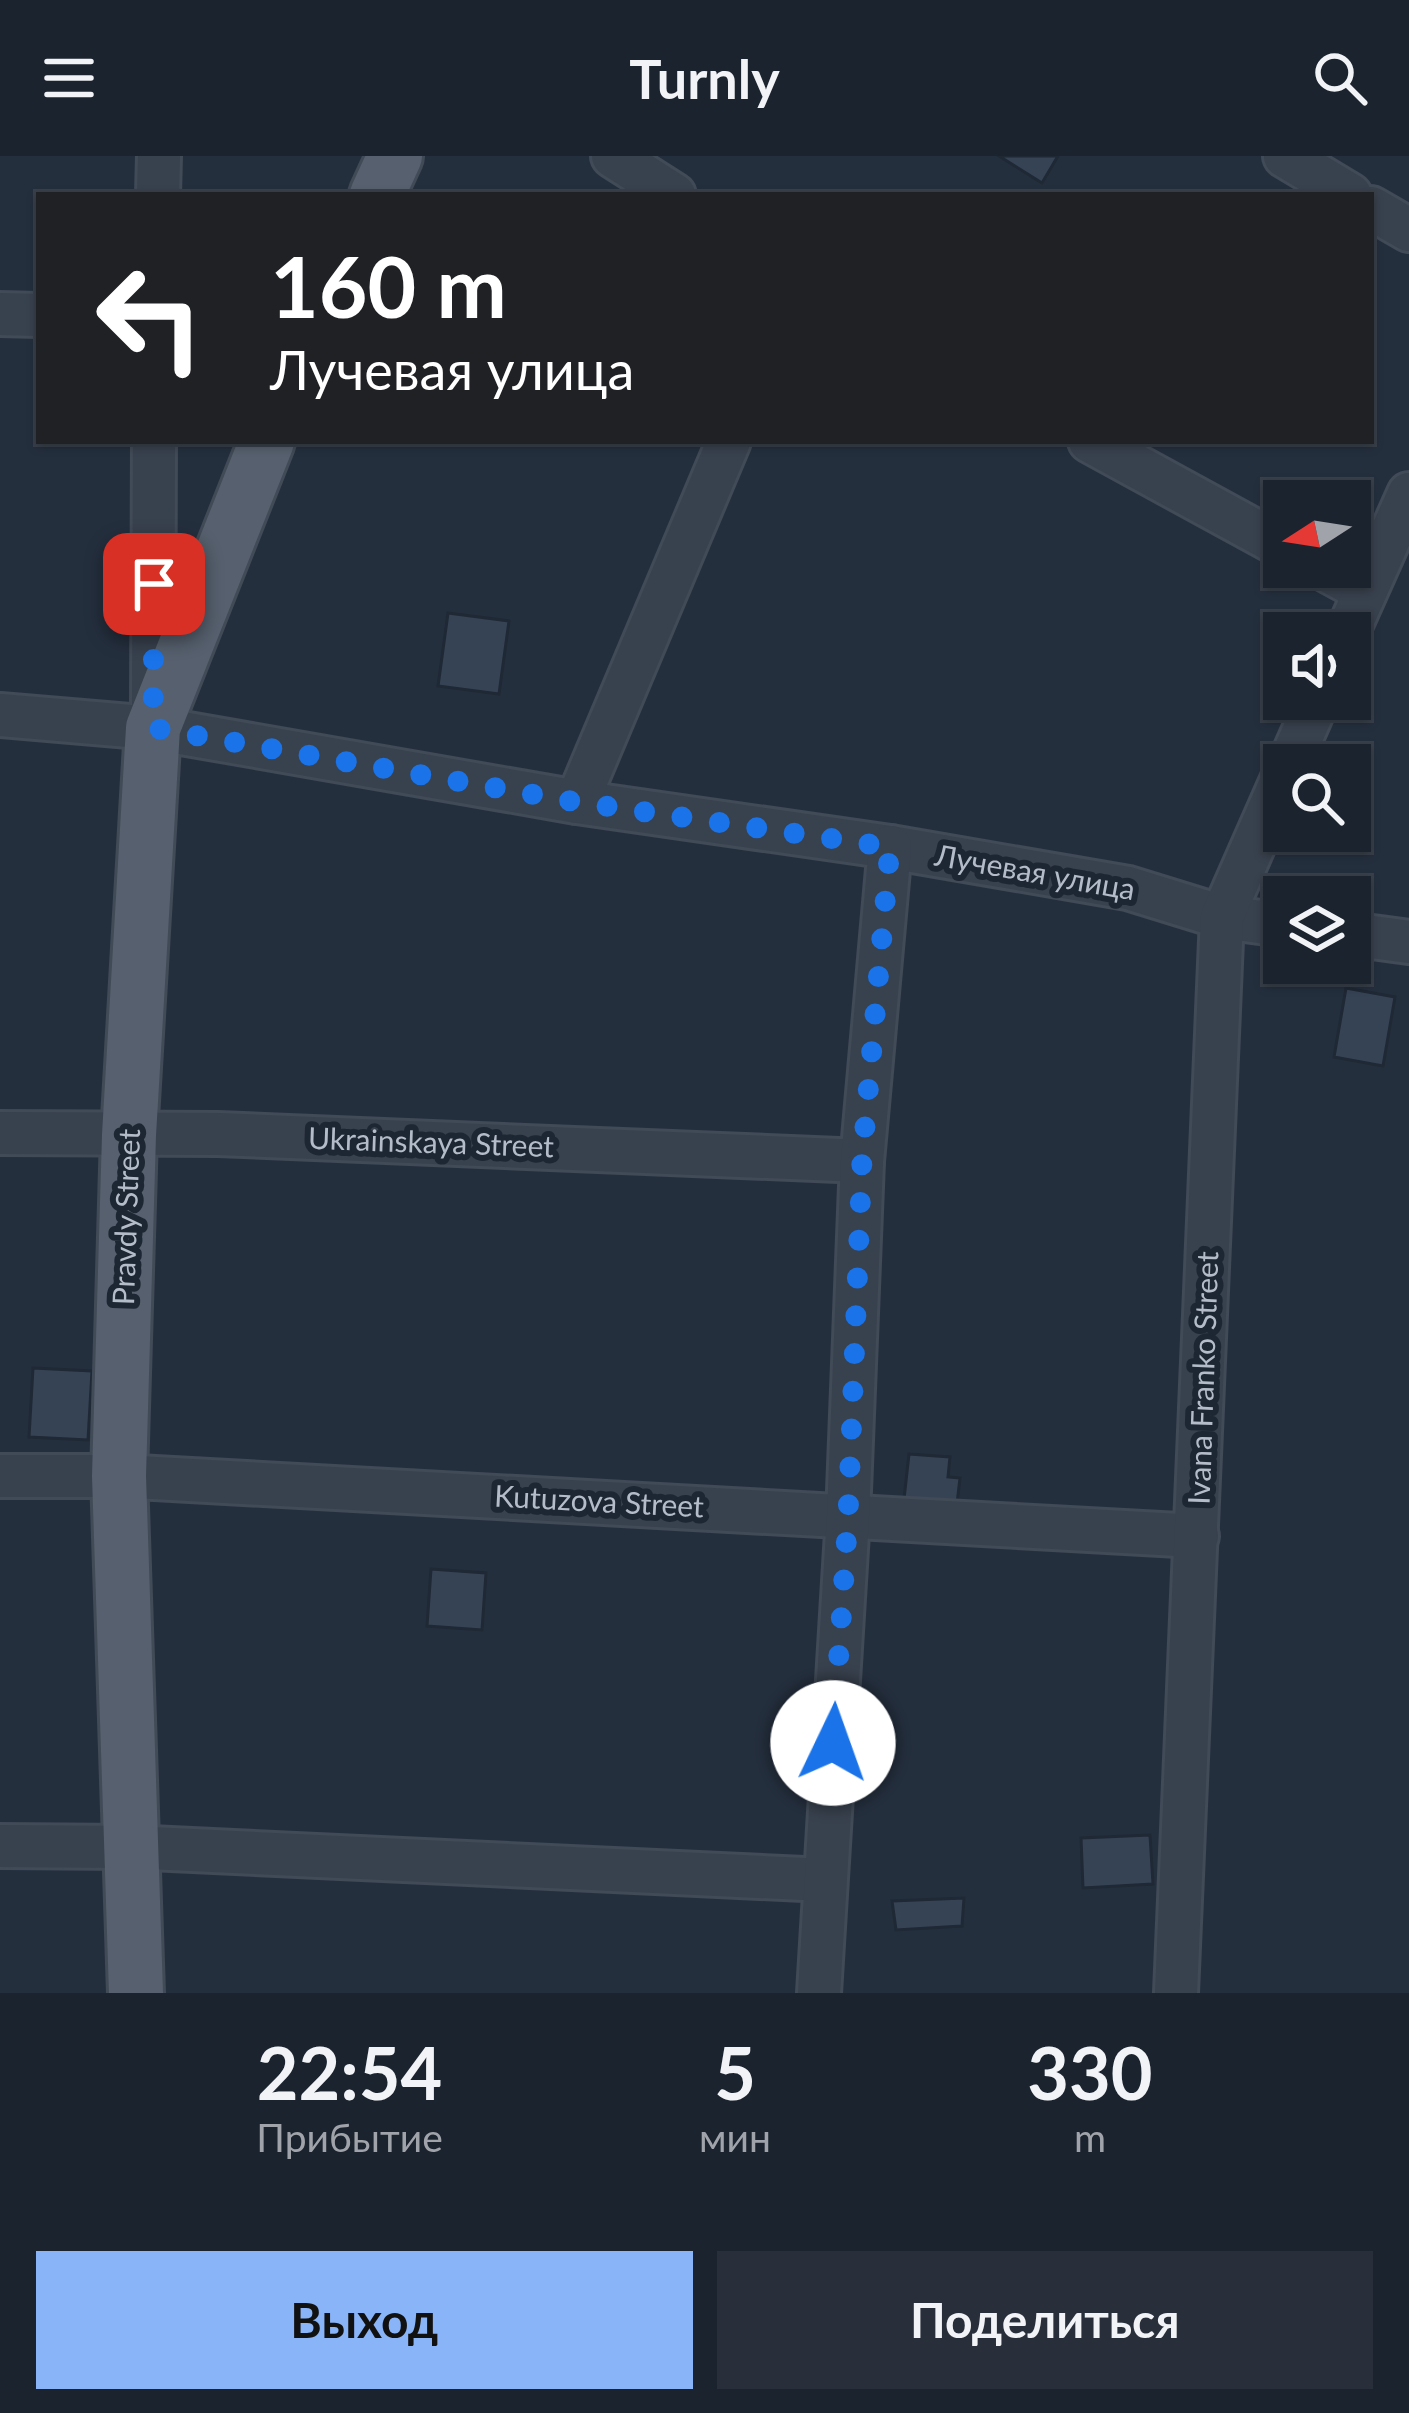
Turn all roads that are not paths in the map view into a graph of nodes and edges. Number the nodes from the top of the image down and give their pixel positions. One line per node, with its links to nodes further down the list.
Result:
1 (159, 156): 5 (street)
2 (395, 156): 6 (main road)
3 (613, 156): 7 (street)
4 (1285, 156): 8 (street)
5 (158, 192)
6 (378, 192)
7 (669, 192)
8 (1345, 192)
9 (1374, 210): 10 (street)
10 (1409, 230)
11 (0, 314): 12 (street)
12 (36, 315)
13 (154, 444): 23 (street, Pravdy Street)
14 (266, 444): 23 (main road)
15 (728, 444): 24 (street)
16 (1095, 444): 18 (street)
17 (1409, 494): 20 (street)
18 (1263, 536)
19 (1360, 588): 20 (street)
20 (1365, 591): 21 (street)
21 (1356, 612)
22 (0, 716): 23 (street, Лучевая улица)
23 (153, 728): 24 (street, Лучевая улица); 32 (main road, Pravdy Street)
24 (577, 802): 26 (street, Лучевая улица)
25 (1263, 824): 27 (street, Ivana Franko Street)
26 (890, 847): 27 (street, Лучевая улица); 33 (street)
27 (1222, 917): 28 (street, Лучевая улица); 37 (street, Ivana Franko Street)
28 (1263, 922)
29 (1371, 936): 30 (street)
30 (1409, 941)
31 (0, 1133): 32 (street, Ukrainskaya Street)
32 (130, 1135): 33 (street, Ukrainskaya Street); 35 (main road, Pravdy Street)
33 (862, 1160): 36 (street)
34 (0, 1476): 35 (street, Kutuzova Street)
35 (119, 1476): 36 (street, Kutuzova Street); 39 (main road, Pravdy Street)
36 (848, 1516): 37 (street, Kutuzova Street); 40 (street)
37 (1198, 1536): 43 (street, Ivana Franko Street)
38 (0, 1846): 39 (street)
39 (129, 1847): 40 (street); 41 (main road, Pravdy Street)
40 (825, 1880): 42 (street)
41 (136, 1993)
42 (819, 1993)
43 (1175, 1993)

